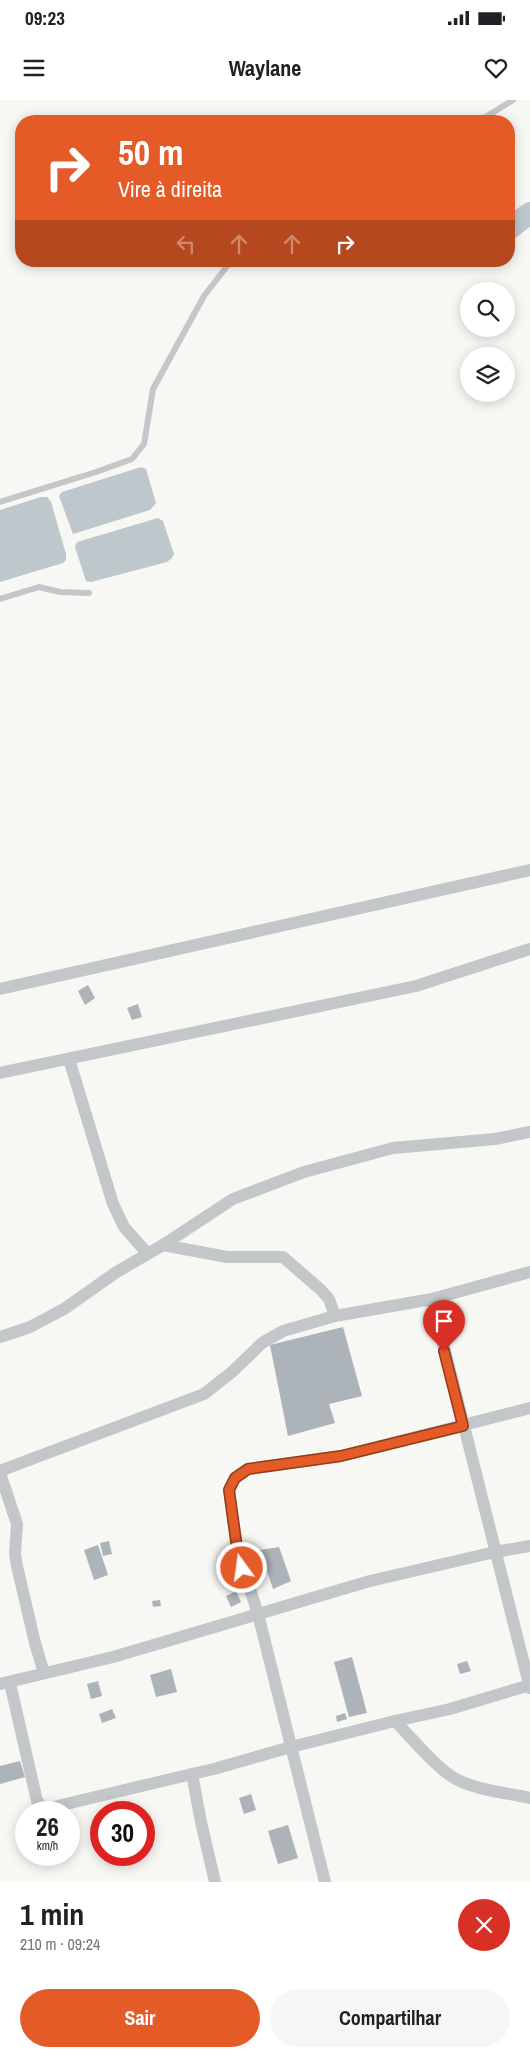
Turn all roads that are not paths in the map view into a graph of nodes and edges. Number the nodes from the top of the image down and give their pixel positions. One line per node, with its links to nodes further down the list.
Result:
1 (513, 100): 2 (lane)
2 (489, 115)
3 (226, 267): 4 (lane)
4 (0, 502)
5 (89, 593): 6 (lane)
6 (0, 599)
7 (530, 870): 9 (street)
8 (530, 949): 10 (street)
9 (0, 989)
10 (69, 1059): 11 (street); 14 (street)
11 (0, 1073)
12 (530, 1132): 13 (street)
13 (163, 1245): 14 (street); 17 (street)
14 (147, 1253): 18 (street)
15 (530, 1272): 16 (street)
16 (432, 1299): 17 (street); 20 (street)
17 (335, 1316): 21 (street)
18 (0, 1337)
19 (530, 1408): 20 (street)
20 (463, 1426): 23 (street); 24 (street)
21 (0, 1472): 25 (street)
22 (530, 1546): 23 (street)
23 (495, 1552): 24 (street); 27 (street)
24 (258, 1614): 25 (street); 29 (street)
25 (44, 1673): 26 (street)
26 (5, 1683): 30 (street)
27 (530, 1686): 28 (street)
28 (395, 1721): 29 (street); 31 (street)
29 (291, 1747): 30 (street); 33 (street)
30 (192, 1774): 32 (street)
31 (530, 1798)
32 (215, 1882)
33 (325, 1882)

